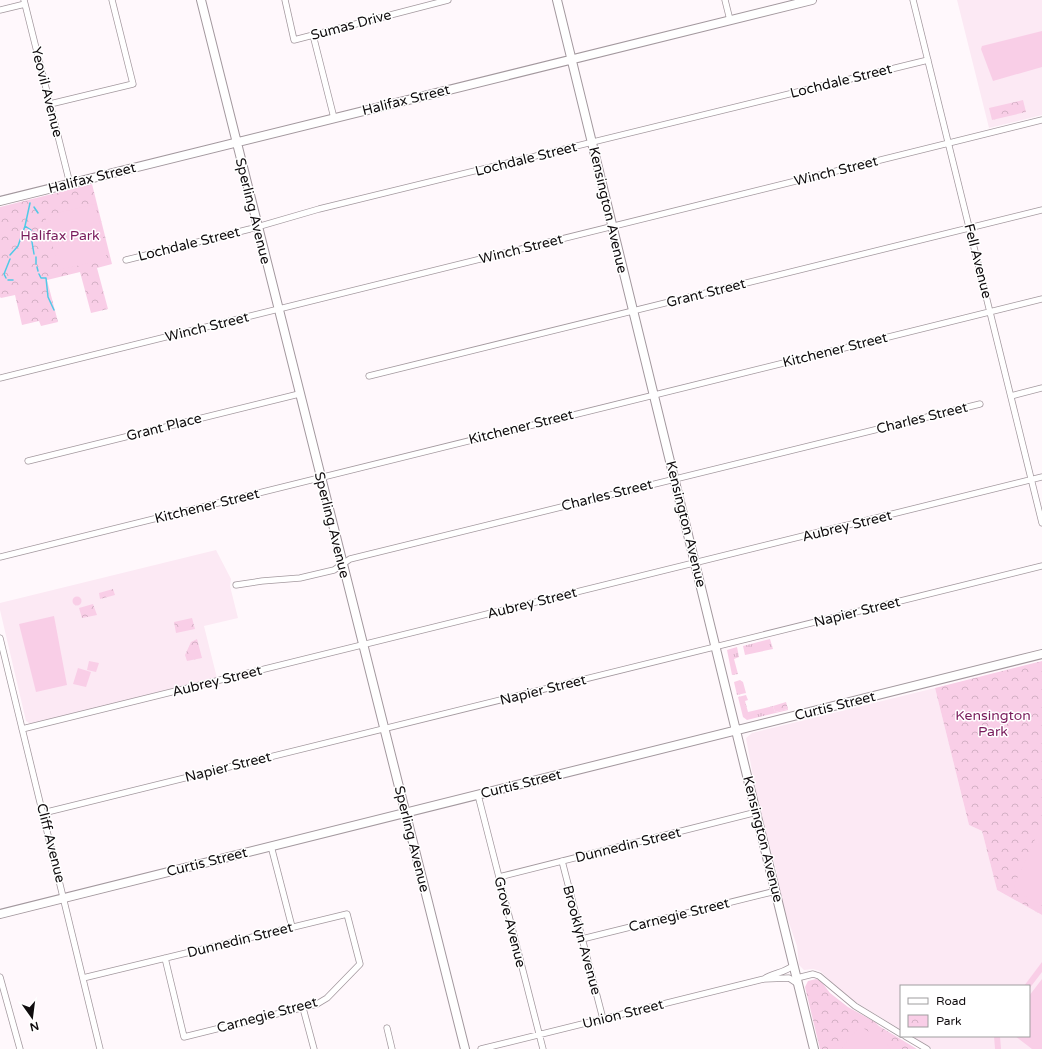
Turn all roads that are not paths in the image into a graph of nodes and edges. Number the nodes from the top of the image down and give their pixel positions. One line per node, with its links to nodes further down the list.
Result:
1 (112, 0): 15 (street)
2 (201, 0): 18 (street, Sperling Avenue)
3 (285, 0): 12 (street, Sumas Drive)
4 (448, 0): 12 (street, Sumas Drive)
5 (557, 0): 13 (street, Kensington Avenue)
6 (725, 0): 11 (street)
7 (812, 0): 11 (street, Halifax Street)
8 (913, 0): 14 (street, Fell Avenue)
9 (25, 2): 10 (street); 15 (street, Yeovil Avenue)
10 (0, 10)
11 (730, 20): 13 (street, Halifax Street)
12 (313, 35): 16 (street)
13 (571, 59): 16 (street, Halifax Street); 19 (street, Kensington Avenue)
14 (928, 60): 19 (street, Lochdale Street); 20 (street, Fell Avenue)
15 (50, 104): 21 (street, Yeovil Avenue)
16 (334, 118): 18 (street, Halifax Street)
17 (1042, 120): 20 (street, Winch Street)
18 (235, 142): 21 (street, Halifax Street); 24 (street, Sperling Avenue)
19 (592, 143): 24 (street, Lochdale Street); 25 (street, Kensington Avenue)
20 (949, 144): 25 (street, Winch Street); 26 (street, Fell Avenue)
21 (70, 184): 22 (street, Halifax Street)
22 (0, 201)
23 (1042, 210): 26 (street, Grant Street)
24 (257, 227): 27 (street, Lochdale Street); 29 (street, Sperling Avenue)
25 (612, 227): 29 (street, Winch Street); 30 (street, Kensington Avenue)
26 (970, 228): 30 (street, Grant Street); 31 (street, Fell Avenue)
27 (126, 260)
28 (1042, 299): 31 (street, Kitchener Street)
29 (278, 309): 33 (street, Winch Street); 35 (street, Sperling Avenue)
30 (633, 311): 32 (street, Grant Street); 36 (street, Kensington Avenue)
31 (990, 312): 36 (street, Kitchener Street); 37 (street, Fell Avenue)
32 (369, 376)
33 (0, 378)
34 (1042, 388): 37 (street)
35 (299, 394): 39 (street, Grant Place); 41 (street, Sperling Avenue)
36 (654, 395): 41 (street, Kitchener Street); 42 (street, Kensington Avenue)
37 (1011, 396): 43 (street, Fell Avenue)
38 (980, 404): 42 (street, Charles Street)
39 (28, 461)
40 (1042, 477): 43 (street, Aubrey Street)
41 (321, 478): 45 (street, Kitchener Street); 47 (street, Sperling Avenue)
42 (675, 478): 46 (street, Kensington Avenue); 47 (street, Charles Street)
43 (1032, 480): 44 (street, Fell Avenue); 46 (street, Aubrey Street)
44 (1042, 523)
45 (0, 557)
46 (696, 562): 51 (street, Aubrey Street); 52 (street, Kensington Avenue)
47 (342, 564): 49 (street, Charles Street); 51 (street, Sperling Avenue)
48 (1042, 566): 52 (street, Napier Street)
49 (236, 586)
50 (0, 639): 54 (street, Cliff Avenue)
51 (362, 644): 54 (street, Aubrey Street); 55 (street, Sperling Avenue)
52 (717, 647): 55 (street, Napier Street); 56 (street, Kensington Avenue)
53 (1042, 654): 56 (street, Curtis Street)
54 (22, 729): 60 (street, Cliff Avenue)
55 (384, 729): 59 (street, Sperling Avenue); 60 (street, Napier Street)
56 (737, 730): 57 (street, Curtis Street); 58 (street, Kensington Avenue)
57 (478, 795): 59 (street, Curtis Street); 63 (street, Grove Avenue)
58 (757, 812): 62 (street, Dunnedin Street); 64 (street, Kensington Avenue)
59 (405, 813): 61 (street, Curtis Street); 88 (street, Sperling Avenue)
60 (43, 814): 65 (street, Cliff Avenue)
61 (271, 846): 65 (street, Curtis Street); 67 (street)
62 (562, 861): 63 (street, Dunnedin Street); 68 (street, Brooklyn Avenue)
63 (499, 877): 82 (street, Grove Avenue)
64 (776, 891): 68 (street, Carnegie Street); 71 (street, Kensington Avenue)
65 (64, 898): 66 (street, Curtis Street); 73 (street, Cliff Avenue)
66 (0, 914)
67 (292, 927): 69 (street, Dunnedin Street); 70 (street, Dunnedin Street)
68 (582, 939): 79 (street, Brooklyn Avenue)
69 (165, 958): 73 (street, Dunnedin Street); 78 (street, Carnegie Street)
70 (360, 964): 78 (street, Carnegie Street)
71 (794, 965): 74 (street, Union Street); 75 (street, Kensington Avenue)
72 (0, 977): 76 (street)
73 (83, 978): 85 (street, Cliff Avenue)
74 (764, 979): 75 (street, Union Street); 79 (street, Union Street)
75 (798, 981): 81 (street); 91 (street, Kensington Avenue)
76 (6, 998): 77 (street); 84 (street)
77 (0, 1000)
78 (304, 1008): 86 (street)
79 (603, 1019): 82 (street, Union Street)
80 (387, 1028): 87 (street)
81 (900, 1033)
82 (539, 1034): 89 (street, Union Street); 90 (street, Grove Avenue)
83 (907, 1037): 92 (street)
84 (20, 1049)
85 (100, 1049)
86 (314, 1049)
87 (392, 1049)
88 (465, 1049)
89 (481, 1049)
90 (543, 1049)
91 (814, 1049)
92 (927, 1049)

